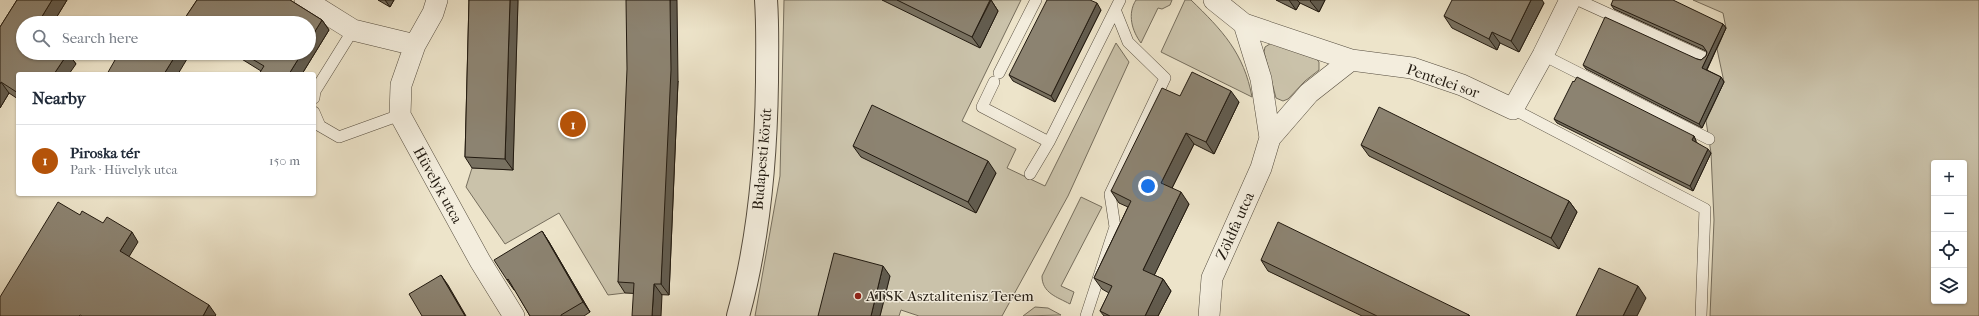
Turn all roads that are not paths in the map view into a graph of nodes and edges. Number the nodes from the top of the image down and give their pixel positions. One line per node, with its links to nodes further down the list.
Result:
1 (305, 0): 10 (street)
2 (437, 0): 11 (street)
3 (766, 0): 24 (street, Budapesti körút)
4 (1036, 0): 21 (lane)
5 (1214, 0): 9 (street, Pentelei sor)
6 (1570, 0): 12 (street)
7 (1578, 0): 13 (lane)
8 (1118, 3): 21 (lane); 25 (lane)
9 (1244, 24): 14 (street, Pentelei sor); 19 (street, Zöldfa utca)
10 (353, 30): 11 (street); 15 (lane)
11 (416, 45): 17 (street)
12 (1543, 55): 16 (street); 20 (lane)
13 (1703, 57)
14 (1351, 60): 16 (street, Pentelei sor); 19 (street, Zöldfa utca)
15 (316, 90)
16 (1514, 109): 27 (lane)
17 (400, 115): 18 (lane); 23 (street, Hüvelyk utca)
18 (316, 117)
19 (1270, 138): 26 (street, Zöldfa utca)
20 (1709, 139)
21 (1049, 142): 22 (lane)
22 (1030, 174)
23 (514, 316)
24 (738, 316)
25 (1086, 316)
26 (1209, 316)
27 (1701, 316)

